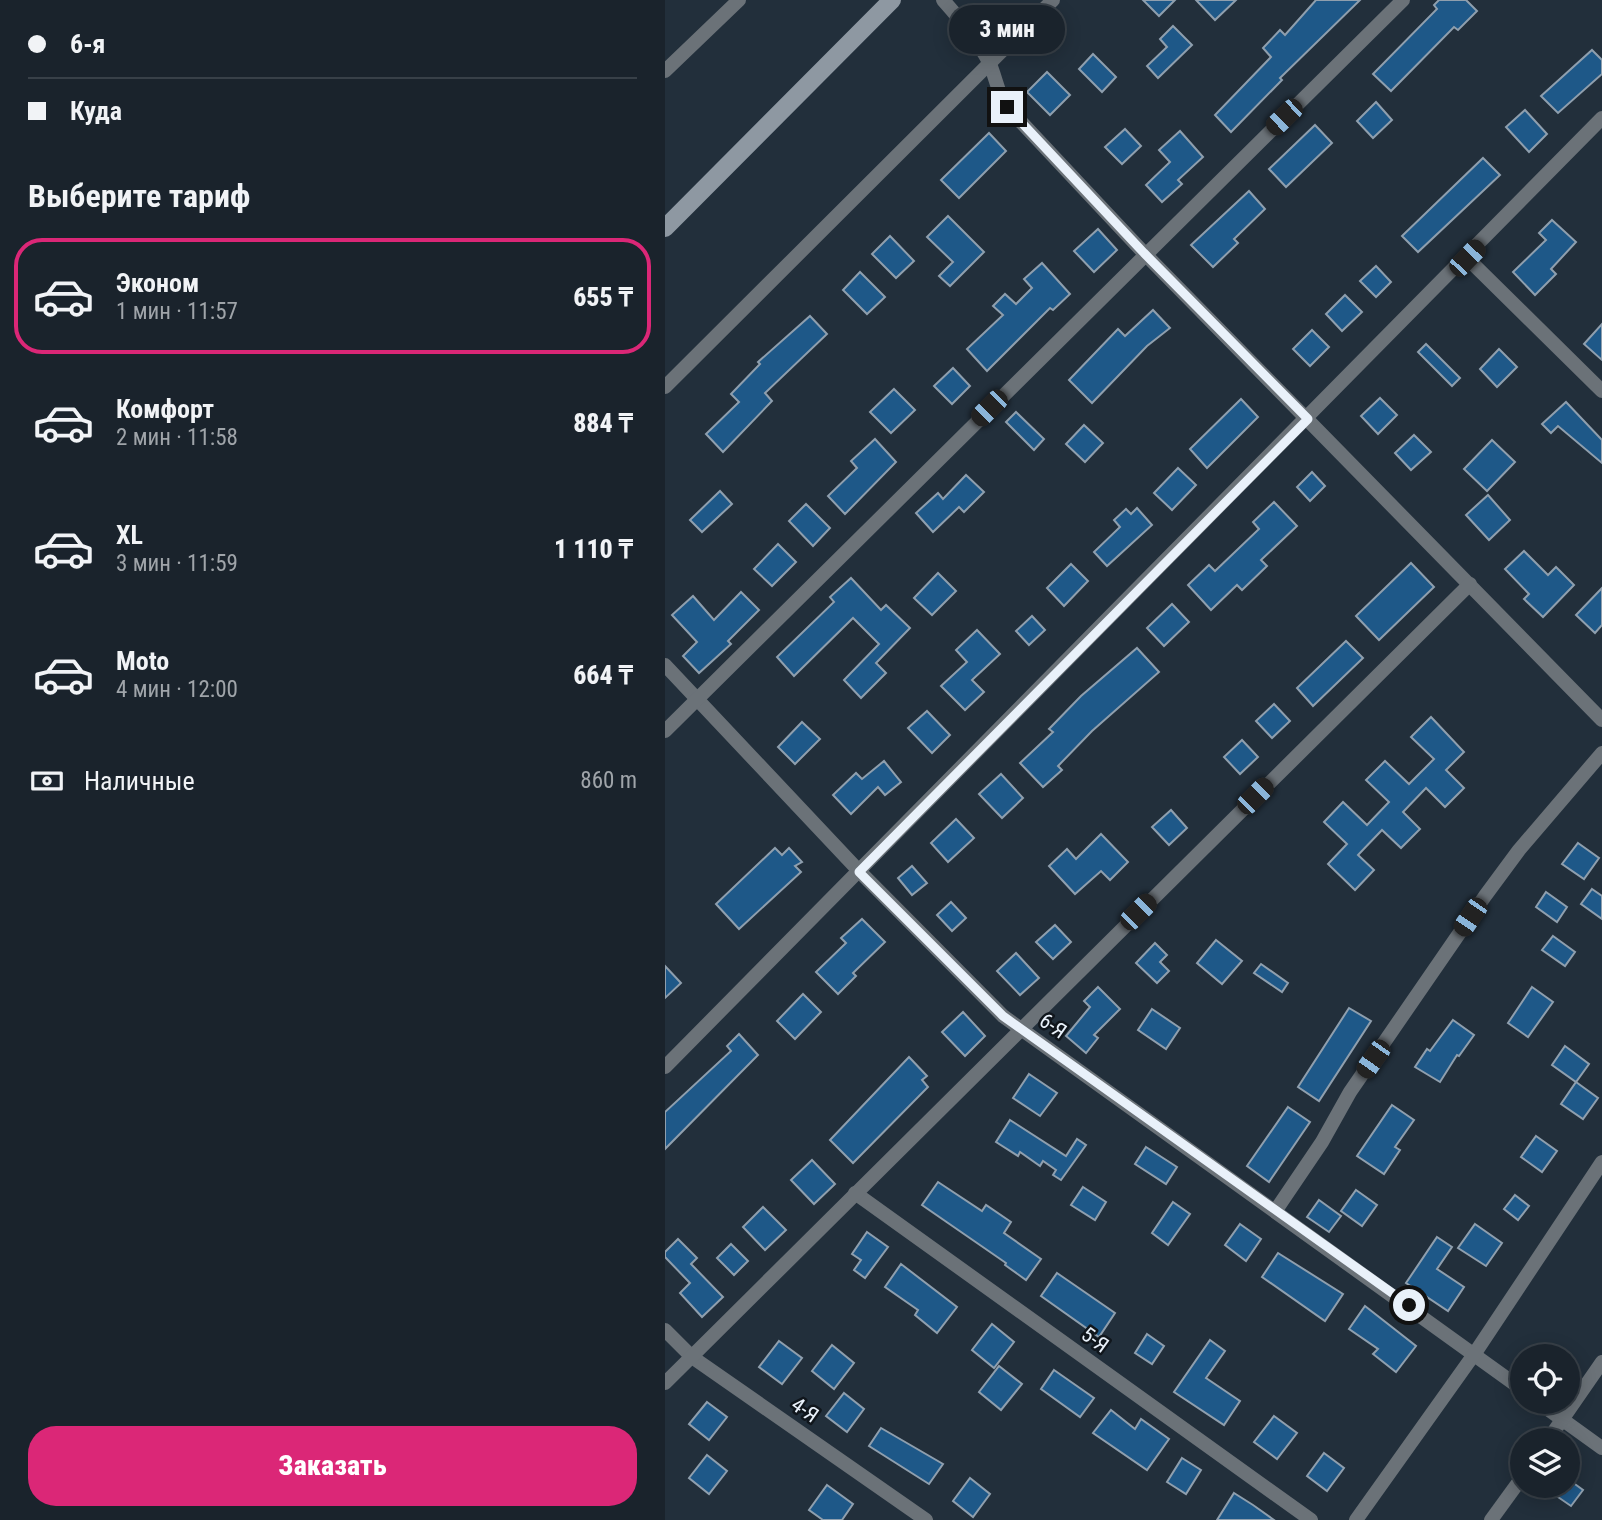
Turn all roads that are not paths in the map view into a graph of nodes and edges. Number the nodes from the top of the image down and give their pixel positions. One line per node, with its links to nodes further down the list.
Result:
1 (739, 0): 7 (street)
2 (893, 0): 9 (main road)
3 (943, 0): 6 (street)
4 (1053, 0): 6 (street)
5 (1403, 0): 10 (street)
6 (990, 64): 10 (street); 12 (street)
7 (665, 71)
8 (1602, 118): 11 (street)
9 (665, 228)
10 (1144, 253): 14 (street); 17 (street)
11 (1467, 258): 13 (street); 14 (street)
12 (665, 387)
13 (1602, 391)
14 (1308, 419): 15 (street); 21 (street)
15 (1470, 584): 18 (street); 22 (street)
16 (665, 665): 17 (street, 6-Я)
17 (698, 698): 19 (street); 21 (street, 6-Я)
18 (1602, 720)
19 (665, 730)
20 (1602, 753): 26 (street)
21 (859, 872): 22 (street, 6-Я); 23 (street)
22 (1021, 1028): 25 (street); 26 (street, 6-Я)
23 (665, 1067)
24 (1602, 1162): 28 (street)
25 (855, 1193): 29 (street); 39 (street, 5-Я)
26 (1276, 1210): 28 (street, 6-Я)
27 (665, 1330): 29 (street, 4-Я)
28 (1475, 1353): 31 (street, 6-Я); 40 (street)
29 (692, 1357): 32 (street); 38 (street, 4-Я)
30 (1602, 1362): 34 (street)
31 (1510, 1380)
32 (665, 1383)
33 (1554, 1414): 34 (street)
34 (1562, 1420): 35 (street); 36 (street)
35 (1556, 1428)
36 (1602, 1448)
37 (1510, 1494): 41 (street)
38 (926, 1520)
39 (1311, 1520)
40 (1356, 1520)
41 (1491, 1520)

